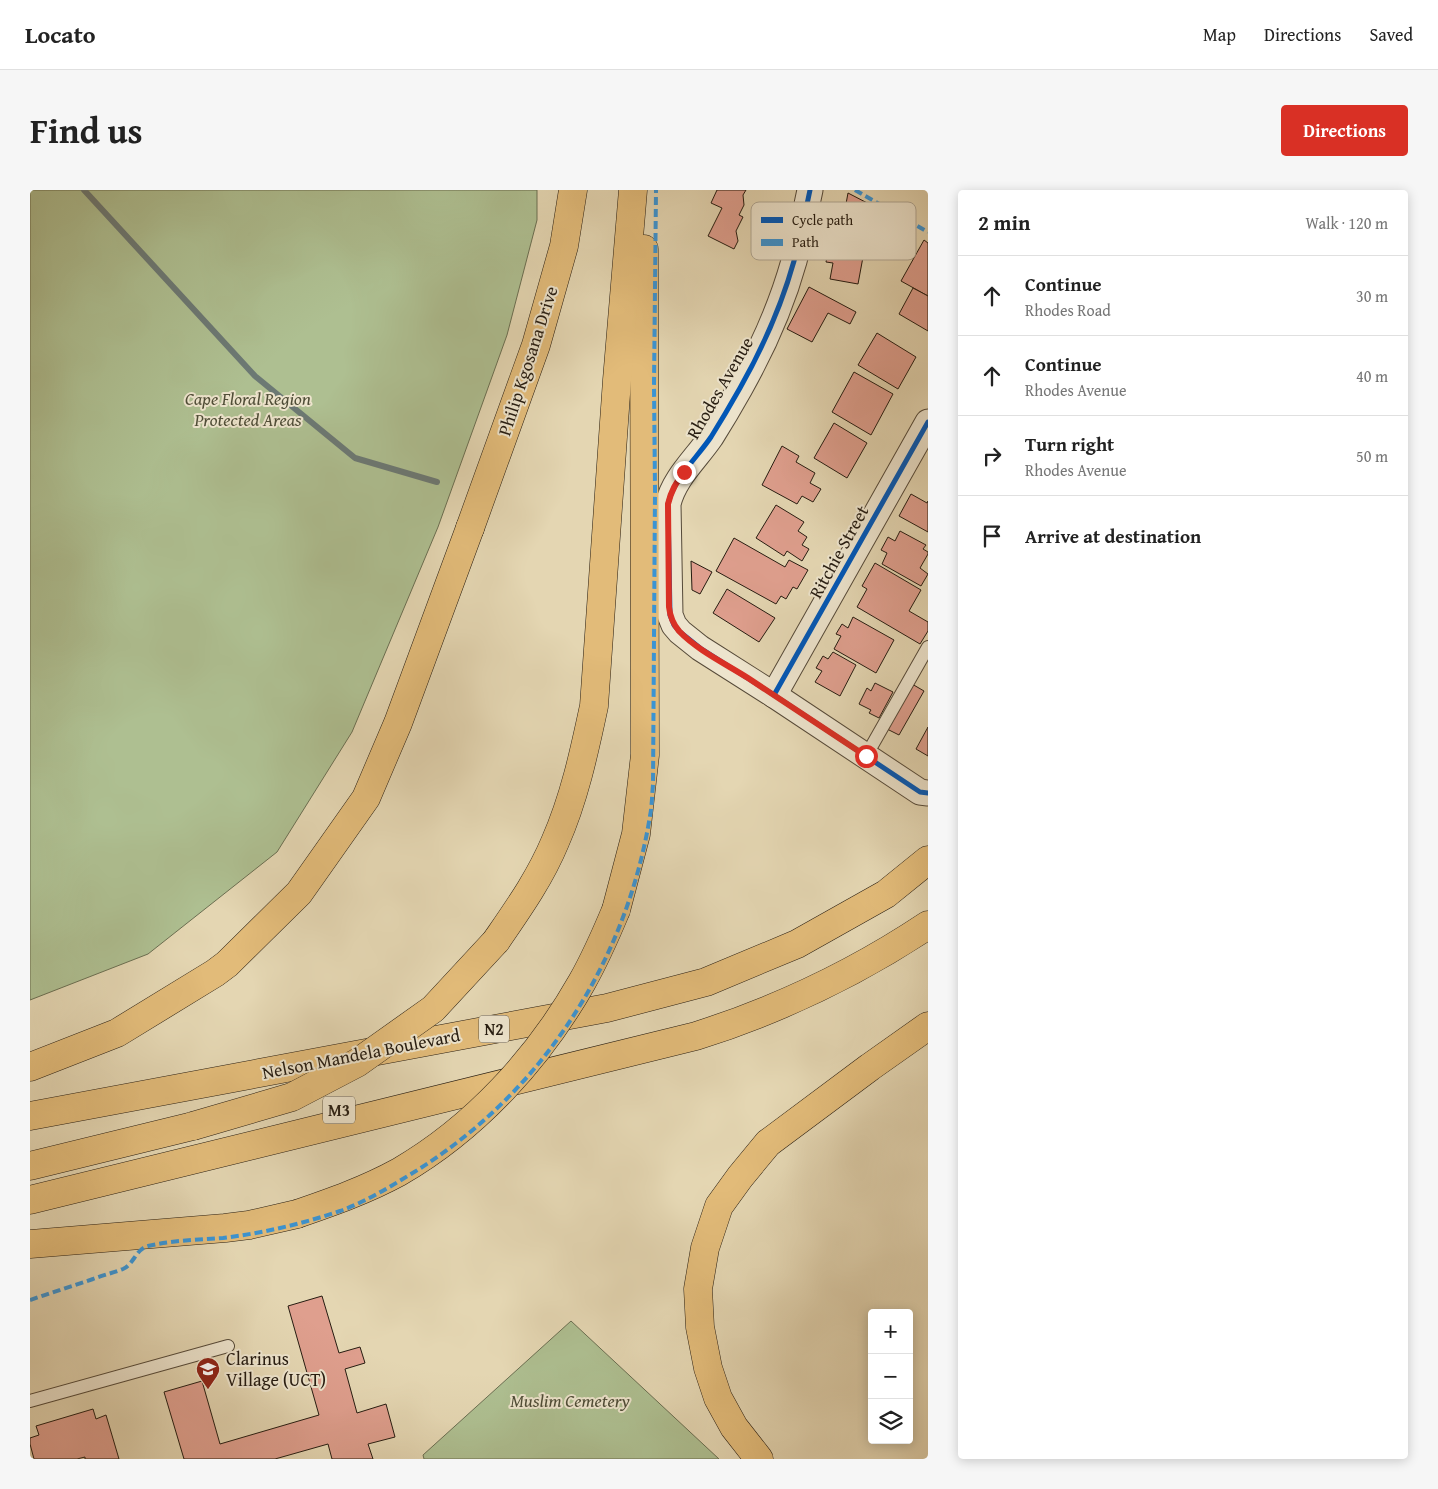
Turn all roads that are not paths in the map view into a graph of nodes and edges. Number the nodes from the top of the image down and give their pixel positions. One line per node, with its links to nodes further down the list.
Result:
1 (573, 190): 14 (main road, Philip Kgosana Drive)
2 (633, 190): 16 (main road, bridge)
3 (640, 190): 19 (main road, bridge)
4 (794, 260): 7 (street, Rhodes Avenue)
5 (928, 422): 7 (street, Ritchie Street)
6 (928, 647): 8 (lane)
7 (774, 695): 8 (street, Rhodes Avenue)
8 (866, 756): 9 (street, Rhodes Avenue)
9 (928, 793)
10 (928, 860): 15 (main road, Nelson Mandela Boulevard / N2)
11 (928, 925): 13 (main road)
12 (928, 1026): 22 (main road)
13 (651, 1048): 17 (main road, M3); 18 (main road)
14 (30, 1067)
15 (30, 1116)
16 (30, 1166)
17 (30, 1184)
18 (30, 1200)
19 (30, 1244)
20 (228, 1346): 21 (lane)
21 (30, 1401)
22 (759, 1459)

